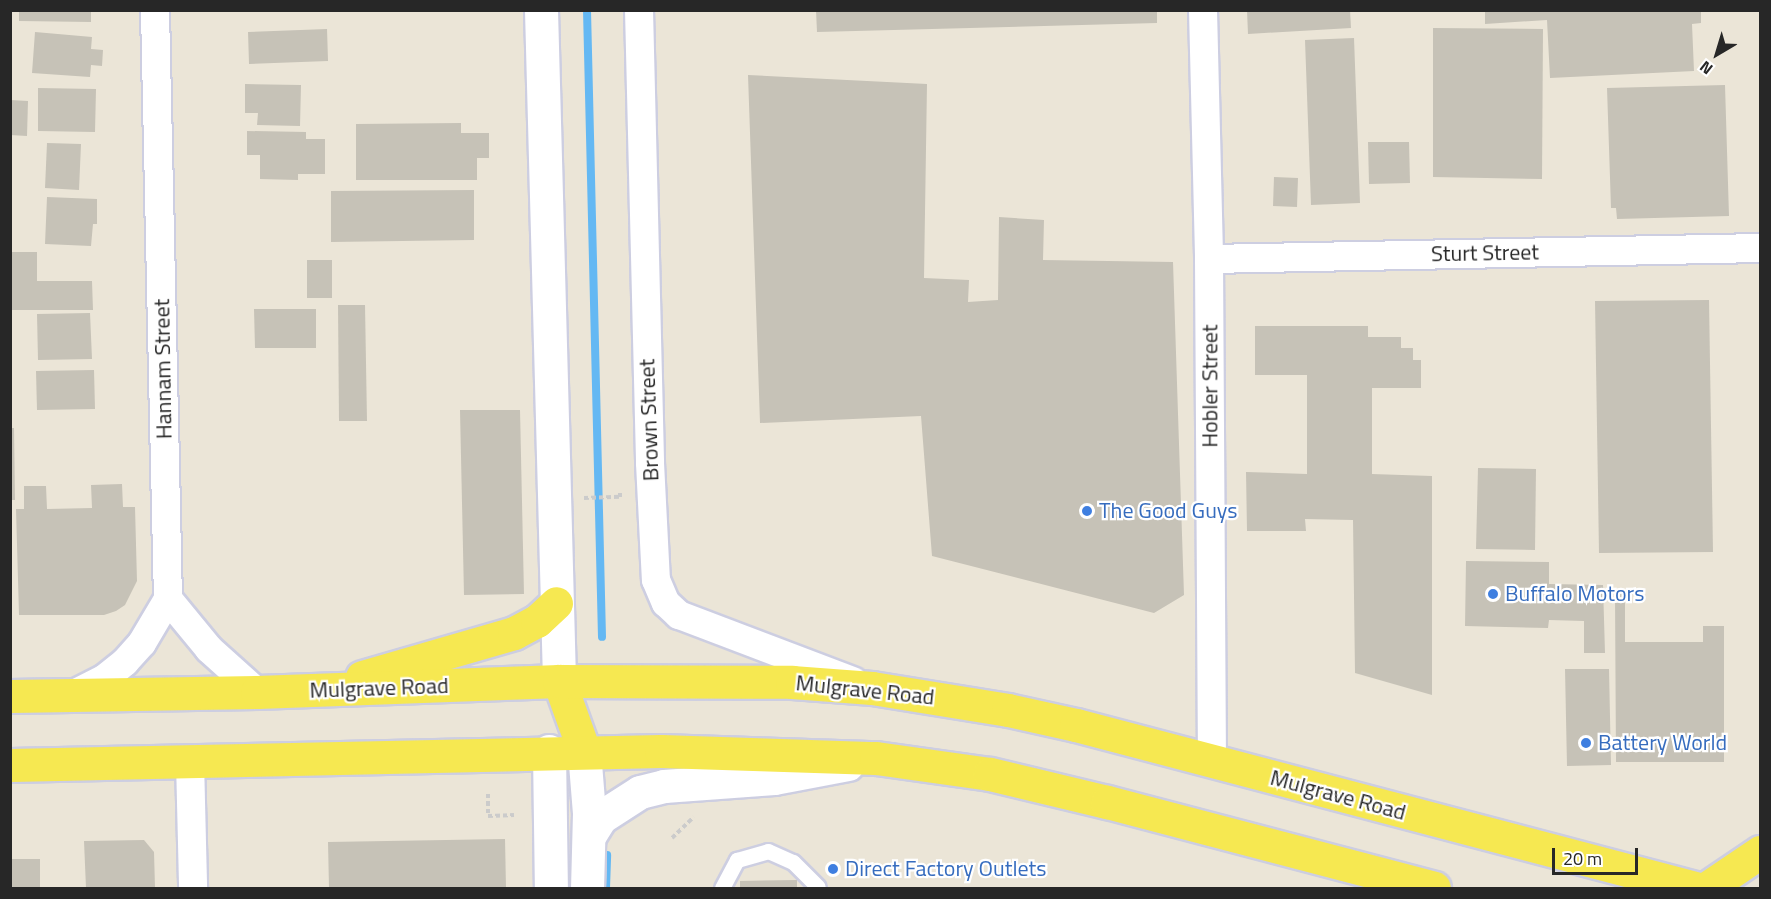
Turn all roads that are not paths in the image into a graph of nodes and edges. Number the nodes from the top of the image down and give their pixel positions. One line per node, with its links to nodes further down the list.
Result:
1 (155, 10): 7 (street, Hannam Street)
2 (541, 10): 8 (street)
3 (639, 10): 10 (street, Brown Street)
4 (1203, 10): 6 (street, Hobler Street)
5 (1761, 248): 6 (street, Sturt Street)
6 (1209, 259): 19 (street, Hobler Street)
7 (168, 599): 12 (street); 13 (street)
8 (556, 603): 9 (street); 11 (main road)
9 (559, 681): 10 (main road, Mulgrave Road); 11 (main road, Mulgrave Road); 15 (main road); 16 (main road)
10 (872, 688): 19 (main road, Mulgrave Road)
11 (317, 690): 12 (main road, Mulgrave Road)
12 (257, 692): 13 (main road, Mulgrave Road)
13 (72, 695): 14 (main road, Mulgrave Road)
14 (10, 696)
15 (584, 751): 16 (main road); 17 (main road); 21 (street)
16 (549, 752): 18 (main road); 25 (street)
17 (876, 758): 21 (street); 28 (main road)
18 (190, 761): 20 (main road); 24 (street)
19 (1212, 762): 29 (main road, Mulgrave Road)
20 (10, 765)
21 (588, 836): 26 (street)
22 (1761, 852): 30 (main road)
23 (818, 887): 27 (lane)
24 (193, 888)
25 (551, 888)
26 (587, 888)
27 (722, 888)
28 (1434, 888)
29 (1695, 888)
30 (1707, 888)

